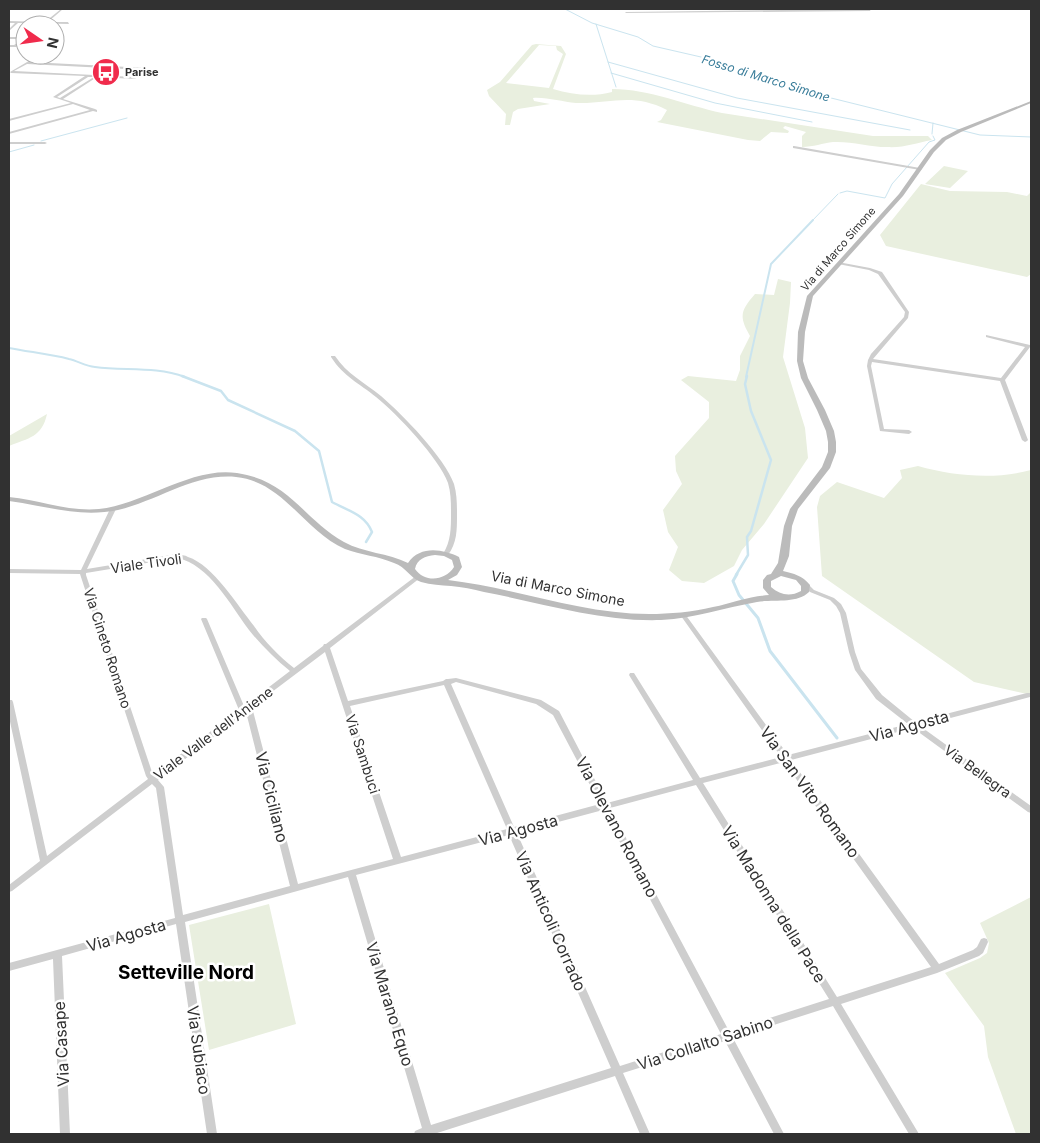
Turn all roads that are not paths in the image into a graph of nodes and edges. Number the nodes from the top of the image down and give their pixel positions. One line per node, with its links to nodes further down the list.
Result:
1 (787, 9): 2 (street); 3 (street)
2 (869, 10)
3 (626, 13)
4 (65, 22): 5 (street)
5 (68, 22)
6 (22, 65): 10 (street)
7 (64, 65): 8 (street)
8 (101, 67): 9 (street); 11 (street)
9 (110, 68): 12 (street); 12 (street)
10 (10, 72): 11 (street)
11 (88, 76): 12 (street); 13 (street)
12 (97, 76): 14 (street)
13 (68, 88): 14 (street); 15 (street)
14 (77, 89): 15 (street)
15 (60, 99): 17 (street)
16 (1031, 102): 23 (street, Via di Marco Simone)
17 (73, 103): 18 (street); 19 (street)
18 (9, 120)
19 (9, 133)
20 (9, 143): 21 (street)
21 (45, 143)
22 (794, 147): 23 (street)
23 (920, 170): 24 (street, Via di Marco Simone)
24 (839, 263): 27 (street); 35 (street, Via di Marco Simone)
25 (988, 336): 28 (street)
26 (333, 358): 33 (street)
27 (870, 360): 28 (street); 29 (street)
28 (1002, 380): 30 (street)
29 (909, 432)
30 (1025, 440)
31 (9, 499): 32 (street)
32 (113, 510): 36 (street); 40 (street, Via Cineto Romano)
33 (446, 554): 34 (street); 39 (street)
34 (419, 556): 36 (street); 37 (street)
35 (785, 558): 41 (street, Via di Marco Simone); 43 (street)
36 (390, 559): 37 (street)
37 (411, 569): 42 (street)
38 (9, 570): 40 (street, Viale Tivoli)
39 (457, 571): 44 (street); 45 (street, Via di Marco Simone)
40 (83, 572): 53 (street, Viale Tivoli); 62 (street, Via Cineto Romano)
41 (774, 575): 43 (street); 46 (street)
42 (418, 577): 44 (street); 52 (street, Viale Valle dell'Aniene)
43 (798, 578): 47 (street)
44 (432, 581): 45 (street, Via di Marco Simone)
45 (480, 587): 50 (street, Via di Marco Simone)
46 (767, 588): 48 (street); 49 (street, Via di Marco Simone)
47 (804, 590): 48 (street); 60 (street, Via Bellegra)
48 (781, 596): 49 (street, Via di Marco Simone)
49 (750, 599): 50 (street, Via di Marco Simone)
50 (683, 615): 61 (street, Via San Vito Romano)
51 (204, 618): 59 (street, Via Ciciliano)
52 (326, 646): 53 (street, Viale Valle dell'Aniene); 58 (street, Via Sambuci)
53 (294, 672): 59 (street, Viale Valle dell'Aniene)
54 (632, 675): 63 (street, Via Madonna della Pace)
55 (446, 681): 58 (street, Via Olevano Romano); 65 (street, Via Olevano Romano); 67 (street, Via Anticoli Corrado)
56 (1027, 695): 60 (street, Via Agosta)
57 (9, 702): 68 (street)
58 (347, 704): 69 (street, Via Sambuci)
59 (245, 708): 62 (street, Viale Valle dell'Aniene); 71 (street, Via Ciciliano)
60 (914, 724): 61 (street, Via Agosta); 66 (street, Via Bellegra)
61 (787, 759): 63 (street, Via Agosta); 77 (street, Via San Vito Romano)
62 (153, 779): 64 (street, Via Cineto Romano); 68 (street, Viale Valle dell'Aniene)
63 (698, 783): 65 (street, Via Agosta); 78 (street, Via Madonna della Pace)
64 (160, 787): 73 (street, Via Subiaco)
65 (606, 807): 67 (street, Via Agosta); 79 (street, Via Olevano Romano)
66 (1031, 810)
67 (512, 832): 69 (street, Via Agosta); 80 (street, Via Anticoli Corrado)
68 (44, 861): 72 (street, Viale Valle dell'Aniene)
69 (398, 861): 70 (street, Via Agosta)
70 (351, 874): 71 (street, Via Agosta); 81 (street, Via Marano Equo)
71 (295, 888): 73 (street, Via Agosta)
72 (9, 889)
73 (180, 920): 75 (street, Via Agosta); 83 (street, Via Subiaco)
74 (984, 942): 77 (street, Via Collalto Sabino)
75 (57, 954): 76 (street, Via Agosta); 82 (street, Via Casape)
76 (9, 967)
77 (937, 968): 78 (street, Via Collalto Sabino)
78 (834, 1000): 79 (street, Via Collalto Sabino); 86 (street, Via Madonna della Pace)
79 (727, 1036): 80 (street, Via Collalto Sabino); 85 (street, Via Olevano Romano)
80 (617, 1071): 81 (street, Via Collalto Sabino); 84 (street, Via Anticoli Corrado)
81 (425, 1133)
82 (65, 1134)
83 (212, 1134)
84 (645, 1134)
85 (779, 1134)
86 (914, 1134)

